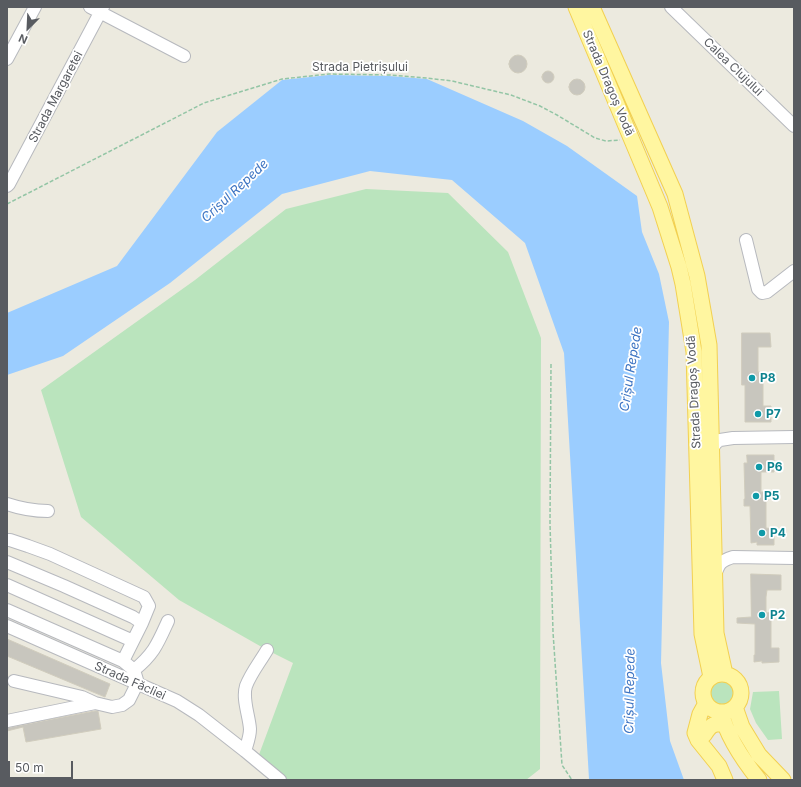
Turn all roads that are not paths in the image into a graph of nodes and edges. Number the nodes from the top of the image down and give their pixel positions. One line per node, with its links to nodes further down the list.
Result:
1 (36, 7): 7 (street)
2 (576, 7): 33 (main road, Strada Dragoș Vodă)
3 (592, 7): 12 (main road, Strada Dragoș Vodă)
4 (671, 7): 8 (street, Calea Clujului)
5 (98, 9): 6 (street); 9 (street, Strada Margaretei)
6 (184, 56)
7 (7, 59)
8 (794, 126)
9 (8, 192)
10 (746, 240): 11 (street)
11 (794, 271)
12 (711, 428): 14 (street); 15 (main road, Strada Dragoș Vodă)
13 (794, 437): 14 (street)
14 (733, 438): 15 (street)
15 (711, 450): 19 (main road, Strada Dragoș Vodă)
16 (7, 504): 17 (street)
17 (48, 511)
18 (7, 540): 27 (street)
19 (714, 544): 20 (street); 23 (main road, Strada Dragoș Vodă)
20 (733, 557): 21 (street); 23 (street)
21 (794, 558)
22 (7, 562): 27 (street)
23 (715, 576): 33 (main road, Strada Dragoș Vodă)
24 (7, 585): 29 (street)
25 (7, 610): 31 (street)
26 (168, 621): 32 (street)
27 (142, 623): 29 (street)
28 (7, 626): 35 (street, Strada Făcliei)
29 (133, 641): 31 (street)
30 (267, 650): 41 (street)
31 (123, 661): 32 (street)
32 (134, 670): 35 (street)
33 (718, 676): 37 (main road); 38 (main road)
34 (14, 681): 36 (street)
35 (137, 684): 36 (street); 41 (street, Strada Făcliei)
36 (95, 703): 39 (street)
37 (735, 707): 38 (main road); 45 (main road)
38 (717, 713): 40 (main road); 40 (main road); 44 (main road)
39 (7, 721)
40 (704, 742): 43 (main road)
41 (245, 750): 42 (street, Strada Făcliei)
42 (280, 780)
43 (725, 780)
44 (759, 780)
45 (783, 780)

